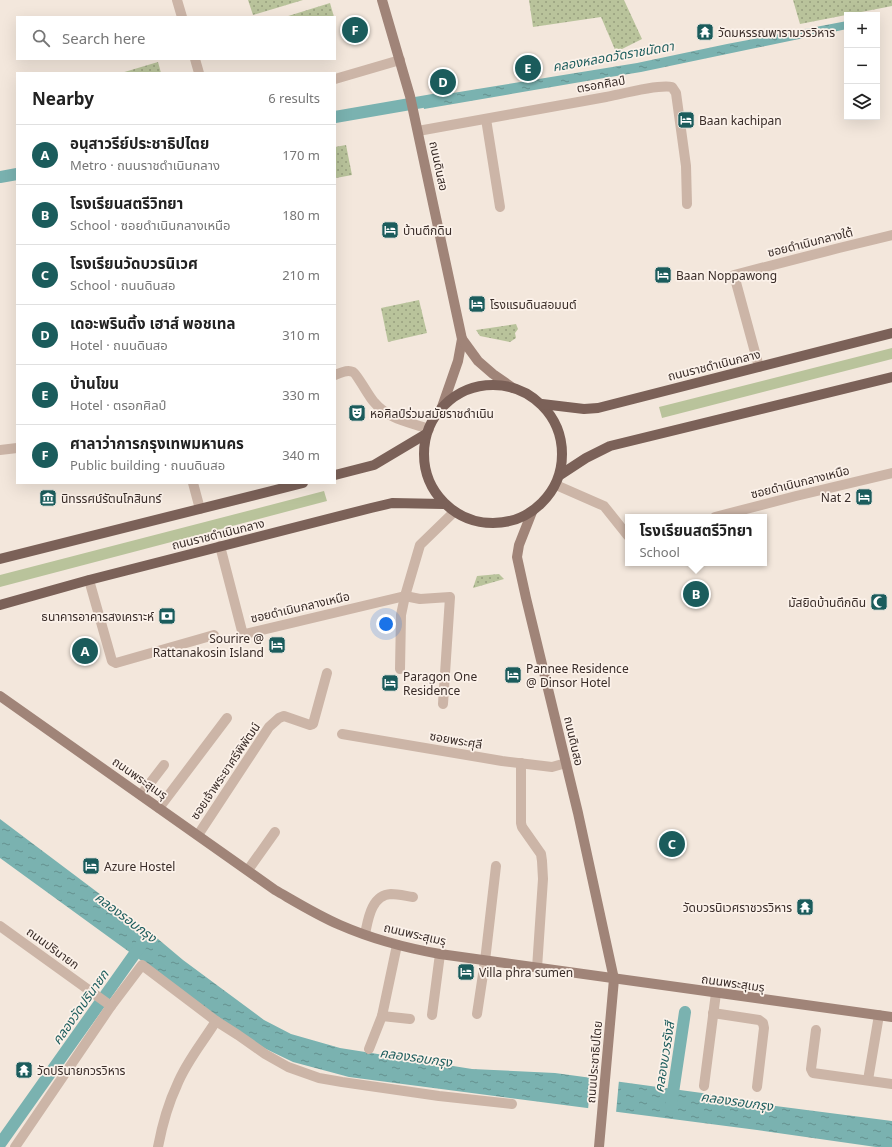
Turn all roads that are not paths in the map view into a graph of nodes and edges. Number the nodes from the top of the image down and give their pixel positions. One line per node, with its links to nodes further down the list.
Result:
1 (177, 0): 3 (street)
2 (382, 0): 5 (main road, ถนนดินสอ)
3 (182, 16)
4 (195, 60): 6 (street)
5 (400, 60): 7 (street); 9 (main road, ถนนดินสอ)
6 (199, 72)
7 (336, 79)
8 (486, 119): 9 (street, ตรอกศิลป์); 10 (street, ตรอกศิลป์); 11 (street)
9 (418, 131): 14 (main road, ถนนดินสอ)
10 (687, 204)
11 (500, 207)
12 (892, 235): 15 (street, ซอยดำเนินกลางใต้)
13 (892, 333): 15 (main road, ถนนราชดำเนินกลาง)
14 (462, 339): 18 (main road, ถนนดินสอ); 20 (main road, ถนนดินสอ)
15 (759, 367): 19 (main road, ถนนราชดำเนินกลาง)
16 (336, 375): 21 (street)
17 (892, 377): 26 (main road)
18 (513, 388): 19 (main road); 20 (main road)
19 (542, 404): 26 (main road)
20 (442, 407): 21 (main road)
21 (428, 432): 25 (main road); 29 (main road)
22 (16, 448): 23 (street)
23 (0, 450)
24 (892, 473): 33 (street, ซอยดำเนินกลางเหนือ)
25 (336, 475)
26 (558, 480): 32 (main road); 34 (street)
27 (193, 484): 30 (street)
28 (299, 484): 30 (main road)
29 (444, 504): 31 (main road); 35 (main road, ถนนราชดำเนินกลาง)
30 (200, 509): 36 (main road)
31 (454, 512): 32 (main road); 38 (street)
32 (532, 512): 48 (main road, ถนนดินสอ)
33 (727, 514)
34 (625, 532)
35 (220, 546): 37 (main road, ถนนราชดำเนินกลาง); 38 (street, ซอยดำเนินกลางเหนือ)
36 (0, 559)
37 (89, 580): 39 (main road, ถนนราชดำเนินกลาง); 40 (street)
38 (405, 596): 41 (street); 44 (street)
39 (0, 605)
40 (214, 635)
41 (400, 669)
42 (327, 673): 53 (street, ซอยเจ้าพระยาศรีพิพัฒน์)
43 (0, 696): 50 (main road, ถนนพระสุเมรุ)
44 (443, 704)
45 (227, 718): 51 (street)
46 (342, 734): 47 (street, ซอยพระศุลี)
47 (521, 763): 48 (street, ซอยพระศุลี); 62 (street)
48 (566, 764): 63 (main road, ถนนดินสอ)
49 (164, 765): 50 (street)
50 (141, 795): 51 (main road, ถนนพระสุเมรุ)
51 (159, 808): 53 (main road, ถนนพระสุเมรุ)
52 (275, 832): 55 (street)
53 (198, 835): 55 (main road, ถนนพระสุเมรุ)
54 (496, 866): 61 (street)
55 (248, 870): 58 (main road, ถนนพระสุเมรุ)
56 (413, 897): 58 (street)
57 (0, 926): 65 (street, ถนนปรินายก)
58 (364, 934): 59 (main road, ถนนพระสุเมรุ)
59 (397, 945): 60 (main road, ถนนพระสุเมรุ); 69 (street)
60 (440, 954): 61 (main road, ถนนพระสุเมรุ); 70 (street)
61 (485, 960): 62 (main road, ถนนพระสุเมรุ); 67 (street)
62 (537, 968): 63 (main road, ถนนพระสุเมรุ)
63 (614, 979): 64 (main road, ถนนพระสุเมรุ); 83 (main road, ถนนประชาธิปไตย)
64 (716, 993): 66 (street); 68 (main road, ถนนพระสุเมรุ)
65 (108, 1004): 73 (street); 81 (street)
66 (713, 1013): 78 (street); 79 (street)
67 (477, 1014)
68 (879, 1015): 71 (main road, ถนนพระสุเมรุ); 76 (street)
69 (382, 1016): 72 (street); 75 (street)
70 (432, 1016)
71 (892, 1017)
72 (410, 1019)
73 (216, 1021): 80 (street); 82 (street)
74 (816, 1030): 76 (street)
75 (369, 1050)
76 (868, 1080): 77 (street)
77 (892, 1084)
78 (704, 1086)
79 (758, 1087)
80 (512, 1104)
81 (15, 1147)
82 (158, 1147)
83 (599, 1147)

